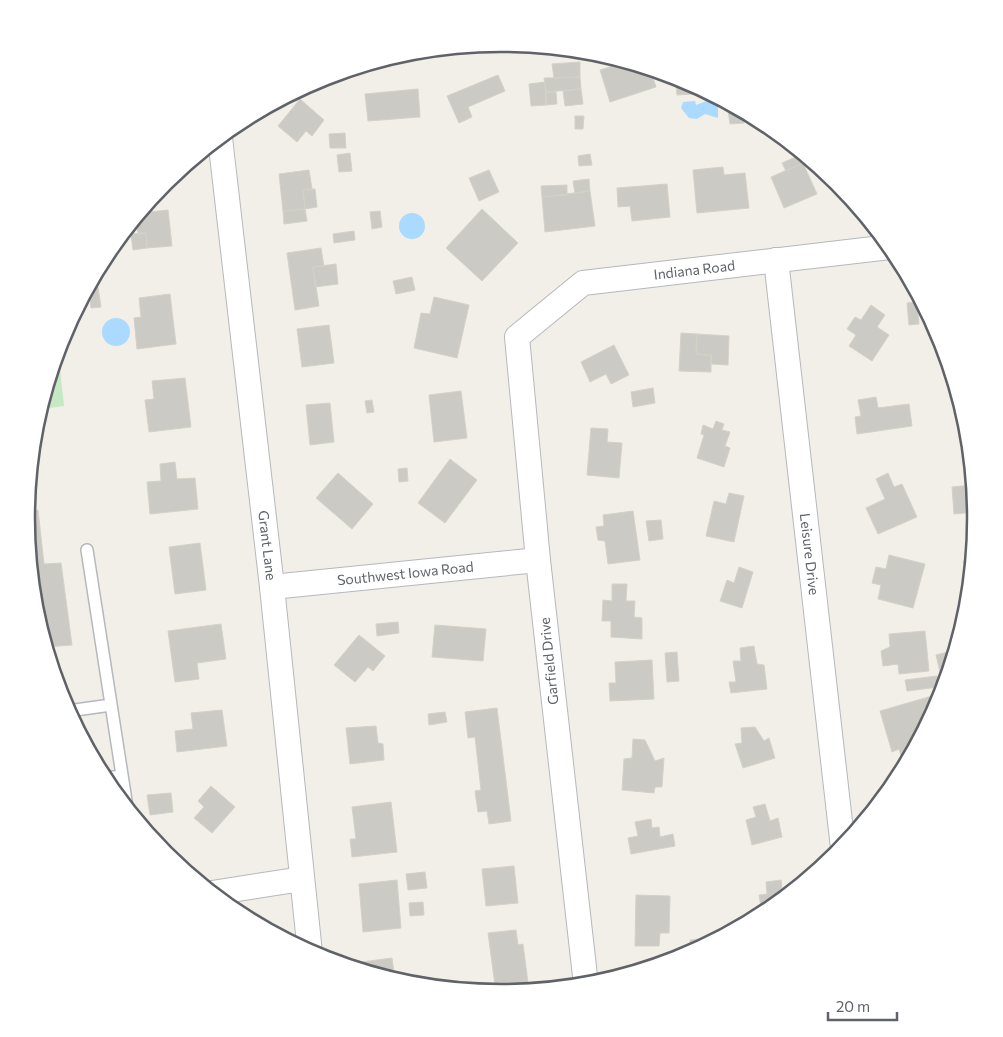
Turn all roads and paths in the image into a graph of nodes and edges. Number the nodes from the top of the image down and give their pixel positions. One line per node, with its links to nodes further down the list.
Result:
1 (221, 146): 7 (street, Grant Lane)
2 (881, 248): 3 (street, Indiana Road)
3 (776, 260): 4 (street, Indiana Road); 13 (street, Leisure Drive)
4 (517, 337): 6 (street, Garfield Drive)
5 (88, 550): 8 (lane)
6 (538, 560): 7 (street, Southwest Iowa Road); 17 (street, Garfield Drive)
7 (272, 587): 14 (street, Grant Lane)
8 (111, 705): 9 (lane); 10 (lane)
9 (76, 710)
10 (122, 776): 11 (lane); 12 (lane)
11 (113, 777)
12 (124, 792)
13 (842, 837)
14 (302, 879): 15 (street); 16 (street, Grant Lane)
15 (222, 892)
16 (309, 943)
17 (585, 977)

